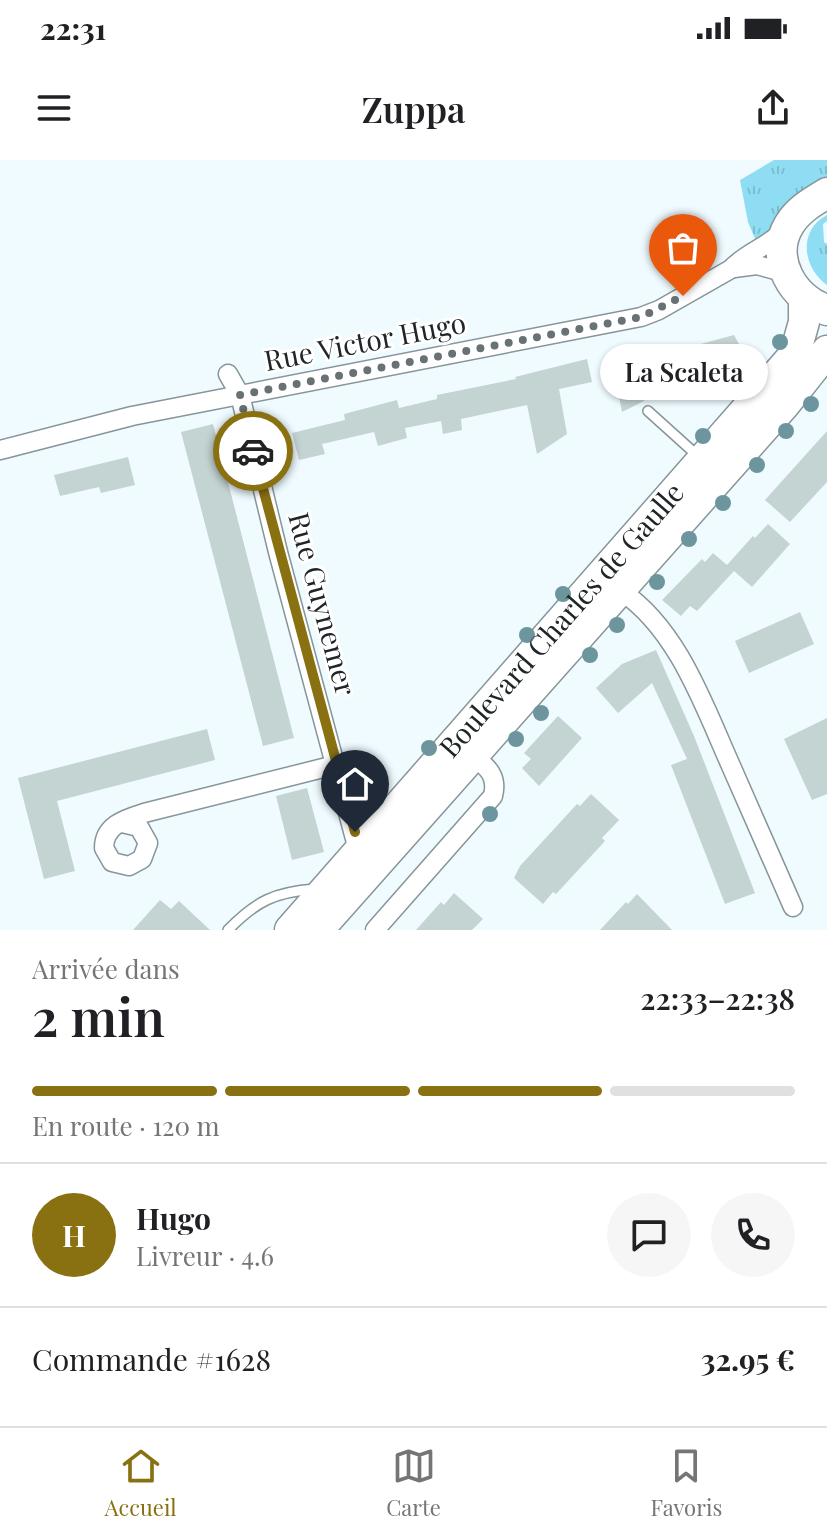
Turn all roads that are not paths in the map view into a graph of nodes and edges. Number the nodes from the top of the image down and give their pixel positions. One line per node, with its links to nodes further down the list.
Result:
1 (827, 193): 2 (main road)
2 (787, 227): 3 (street, Rue Victor Hugo); 4 (main road)
3 (731, 269): 4 (street, Rue Victor Hugo); 8 (street, Rue Victor Hugo)
4 (786, 273): 5 (main road)
5 (815, 304): 11 (main road, Boulevard Charles de Gaulle)
6 (827, 351): 12 (main road, Boulevard Charles de Gaulle)
7 (228, 374): 8 (street, Rue Guynemer)
8 (240, 395): 10 (street, Rue Victor Hugo); 14 (street, Rue Guynemer)
9 (648, 411): 11 (lane)
10 (0, 450)
11 (702, 460): 16 (main road, Boulevard Charles de Gaulle)
12 (621, 591): 13 (main road, Boulevard Charles de Gaulle); 18 (street)
13 (474, 756): 21 (main road, Boulevard Charles de Gaulle); 22 (street, Boulevard Charles de Gaulle)
14 (335, 765): 15 (street); 16 (street, Rue Guynemer)
15 (122, 823)
16 (358, 850): 17 (main road, Boulevard Charles de Gaulle)
17 (327, 888): 19 (lane); 20 (main road, Boulevard Charles de Gaulle)
18 (793, 907)
19 (228, 930)
20 (290, 930)
21 (318, 930)
22 (375, 930)

